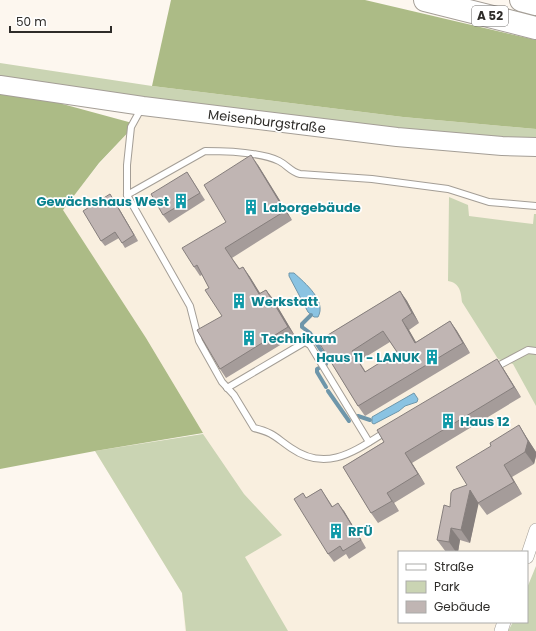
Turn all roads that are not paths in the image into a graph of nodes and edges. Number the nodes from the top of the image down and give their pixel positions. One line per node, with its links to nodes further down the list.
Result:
1 (425, 0): 4 (highway, A 52)
2 (521, 0): 3 (highway, A 52)
3 (536, 4)
4 (536, 28)
5 (0, 85): 6 (main road, Meisenburgstraße)
6 (143, 106): 7 (main road, Meisenburgstraße); 8 (lane)
7 (536, 147)
8 (127, 195): 9 (lane); 12 (lane)
9 (536, 206)
10 (536, 351): 11 (lane)
11 (487, 372)
12 (227, 388): 14 (lane); 14 (lane)
13 (391, 428): 14 (lane)
14 (370, 442)
15 (536, 530): 16 (street)
16 (528, 554)

